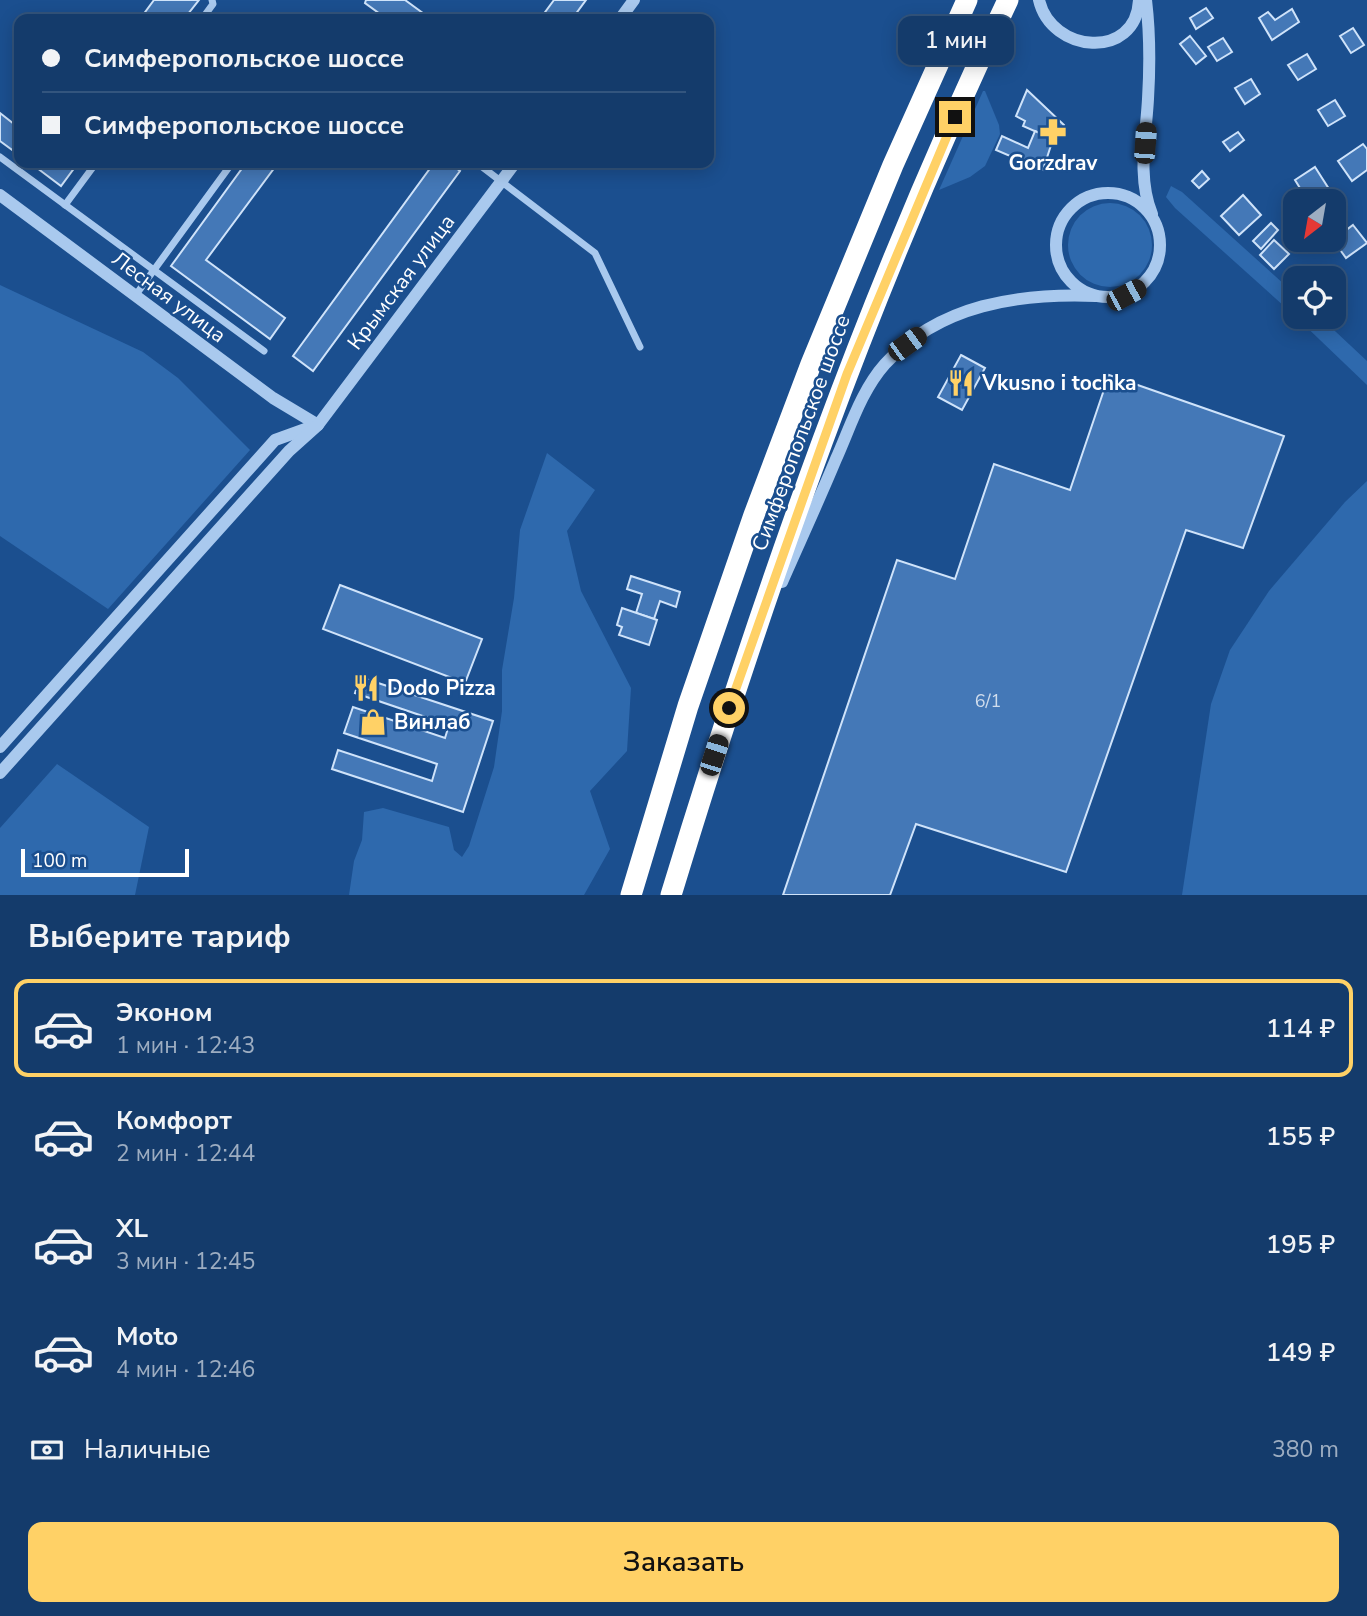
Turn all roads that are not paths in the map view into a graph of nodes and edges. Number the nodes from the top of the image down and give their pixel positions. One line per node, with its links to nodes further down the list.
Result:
1 (967, 0): 24 (highway, Симферопольское шоссе)
2 (1008, 0): 21 (highway, Симферопольское шоссе)
3 (1039, 0): 4 (street)
4 (1139, 0)
5 (1146, 0): 14 (street)
6 (15, 168): 13 (street)
7 (92, 168): 13 (street)
8 (228, 168): 15 (street)
9 (484, 168): 11 (street)
10 (512, 168): 11 (street, Крымская улица)
11 (502, 181): 18 (street); 20 (street, Крымская улица)
12 (0, 195): 16 (street, Лесная улица)
13 (65, 205): 15 (street)
14 (1154, 220): 17 (street); 17 (street)
15 (153, 271): 16 (street); 19 (street)
16 (135, 296): 20 (street, Лесная улица)
17 (1096, 296): 21 (street)
18 (640, 347)
19 (264, 351)
20 (318, 425): 22 (street); 23 (street, Крымская улица)
21 (737, 685): 25 (highway, Симферопольское шоссе)
22 (0, 747)
23 (0, 773)
24 (631, 895)
25 (671, 895)

